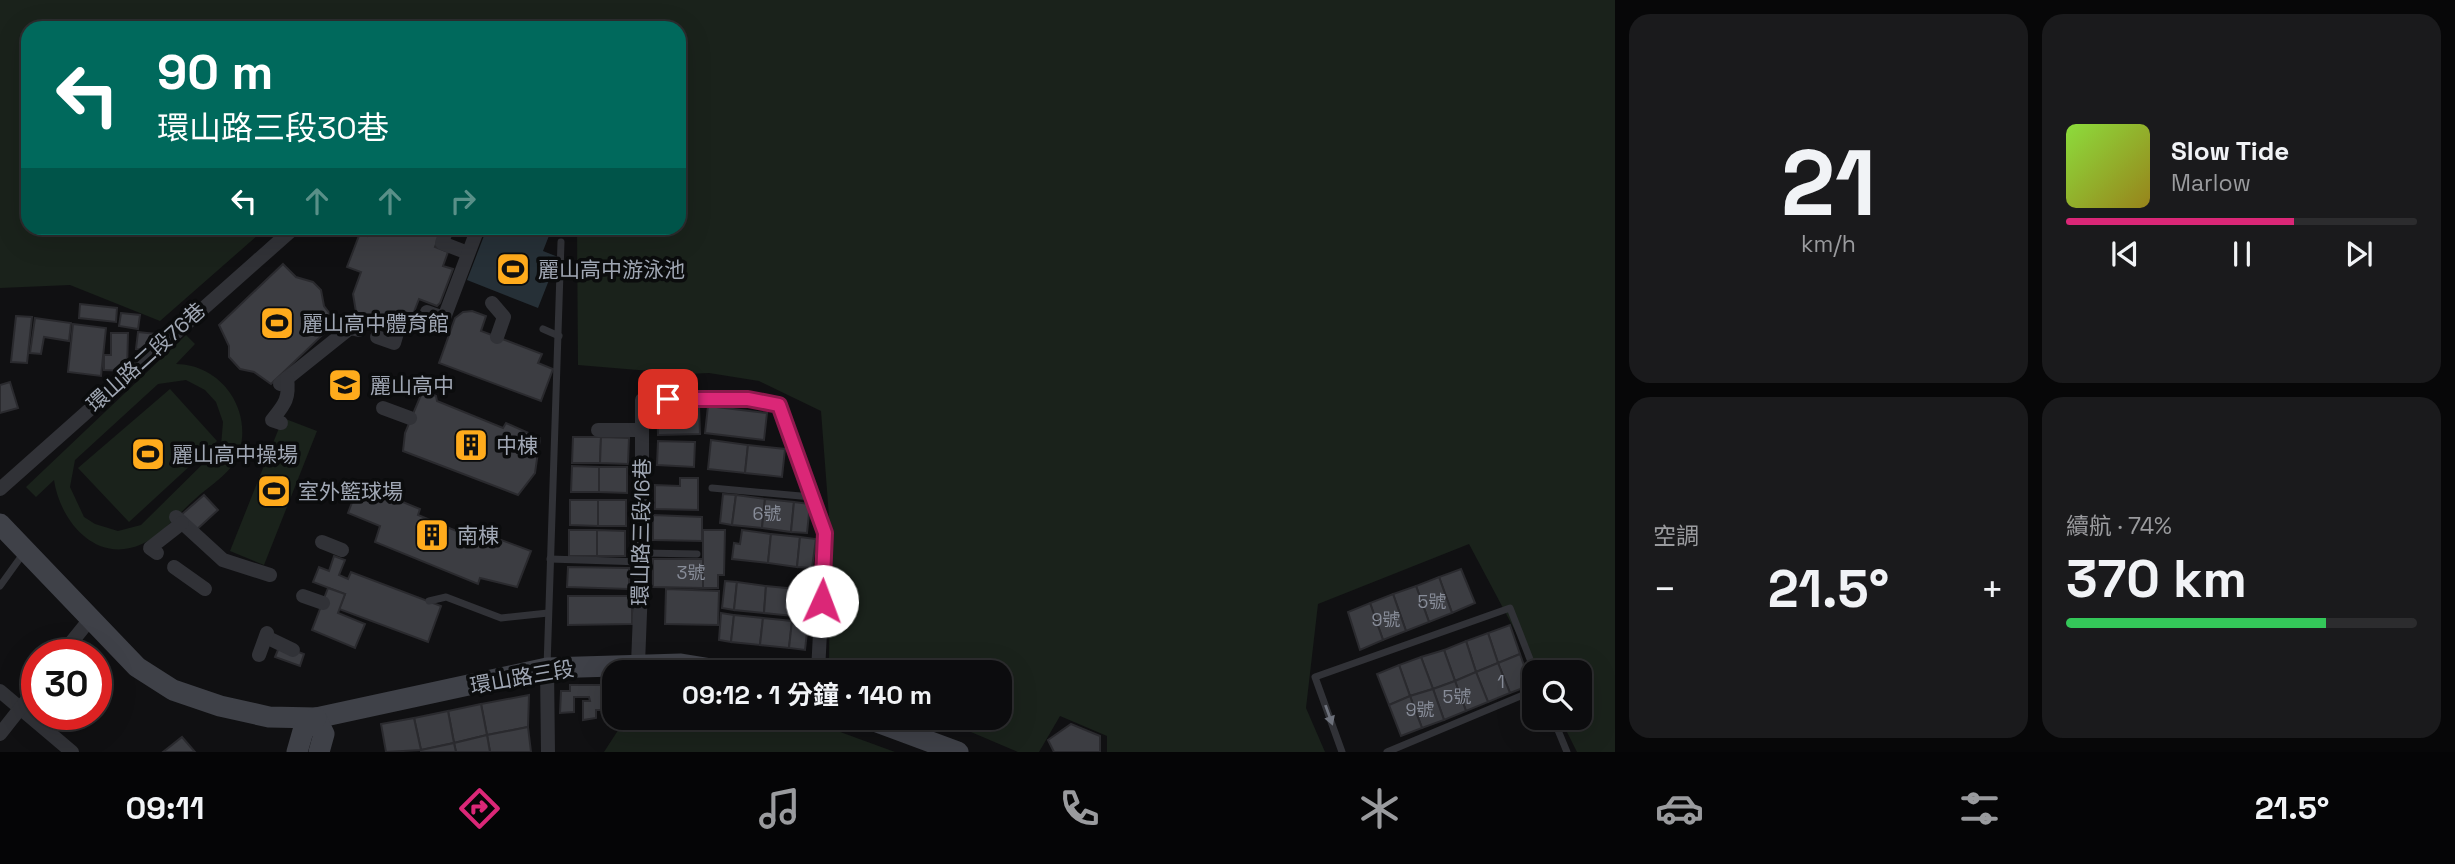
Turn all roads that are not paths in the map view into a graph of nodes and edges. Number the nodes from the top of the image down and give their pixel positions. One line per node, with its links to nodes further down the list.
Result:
1 (286, 235): 20 (street, 環山路二段76巷)
2 (445, 235): 5 (street)
3 (475, 235): 5 (street)
4 (561, 242): 11 (lane)
5 (468, 253): 7 (street)
6 (492, 303): 13 (street)
7 (427, 312)
8 (399, 326): 12 (street)
9 (543, 329): 11 (lane)
10 (359, 330): 16 (street)
11 (559, 336): 29 (lane)
12 (377, 337)
13 (497, 337)
14 (383, 408): 15 (street)
15 (410, 418)
16 (281, 423)
17 (642, 429): 18 (street); 21 (street, 環山路三段16巷); 28 (street, 環山路三段16巷)
18 (598, 430)
19 (712, 488): 21 (lane)
20 (0, 489)
21 (812, 497): 43 (street)
22 (0, 524): 24 (street, 環山路三段)
23 (322, 542): 25 (street)
24 (26, 550): 32 (lane); 38 (street, 環山路三段)
25 (342, 550)
26 (157, 553): 31 (street)
27 (697, 554): 28 (lane)
28 (642, 558): 29 (lane); 42 (street, 環山路三段16巷)
29 (550, 559): 37 (lane)
30 (173, 567): 33 (street)
31 (270, 575)
32 (0, 586)
33 (205, 589)
34 (303, 596): 36 (street)
35 (429, 601): 37 (lane)
36 (323, 603)
37 (548, 613): 46 (lane)
38 (91, 618): 39 (street); 50 (street, 環山路三段)
39 (74, 639)
40 (293, 650): 41 (street)
41 (259, 655)
42 (638, 660)
43 (819, 660)
44 (1530, 660): 59 (lane, one-way to 59)
45 (602, 666): 46 (street, 環山路三段)
46 (547, 668): 50 (street, 環山路三段); 57 (street)
47 (0, 691): 49 (street)
48 (1522, 695): 60 (lane)
49 (20, 708): 53 (street); 54 (street)
50 (316, 718): 55 (street); 56 (street)
51 (898, 730): 58 (street)
52 (1558, 730): 61 (lane)
53 (0, 734)
54 (72, 752)
55 (297, 752)
56 (319, 752)
57 (548, 752)
58 (958, 752)
59 (1342, 752)
60 (1387, 752)
61 (1567, 752)

